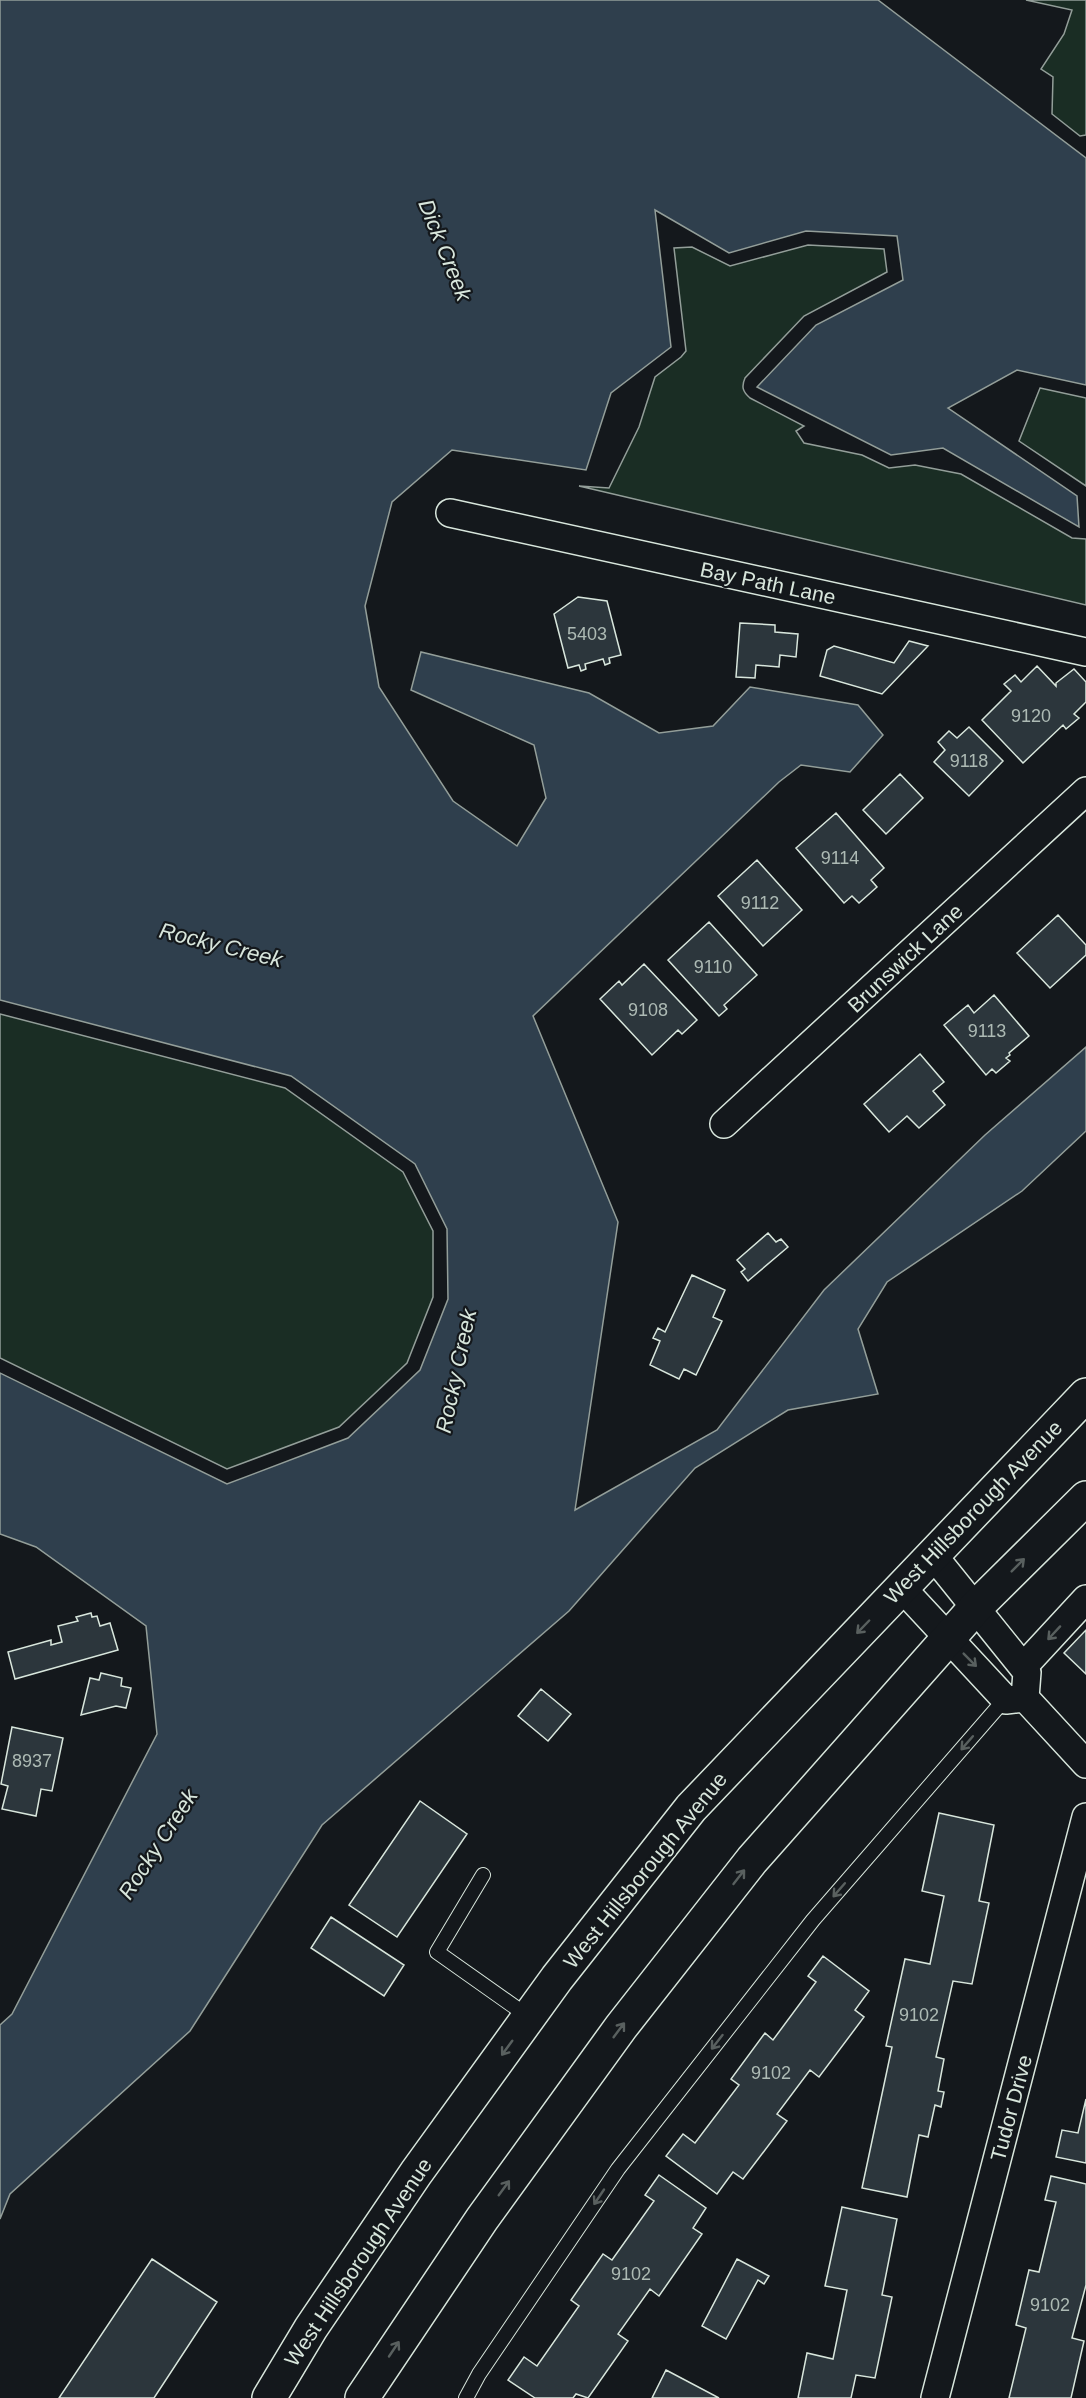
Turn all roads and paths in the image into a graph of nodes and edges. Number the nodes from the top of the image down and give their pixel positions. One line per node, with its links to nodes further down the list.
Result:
1 (450, 513): 2 (street, Bay Path Lane)
2 (1086, 652)
3 (1086, 792): 4 (street, Brunswick Lane)
4 (724, 1124)
5 (1086, 1395): 7 (main road, West Hillsborough Avenue)
6 (1086, 1498): 10 (main road, one-way to 6)
7 (932, 1554): 8 (main road, West Hillsborough Avenue); 10 (street)
8 (902, 1587): 11 (street); 17 (main road, West Hillsborough Avenue, one-way to 17)
9 (1086, 1599): 12 (street, one-way to 12)
10 (976, 1607): 11 (main road); 12 (street)
11 (948, 1638): 13 (street, one-way to 13); 19 (main road, one-way to 11)
12 (1023, 1667): 13 (street)
13 (1015, 1698): 14 (street); 20 (lane, one-way to 20)
14 (1086, 1764)
15 (1086, 1817): 21 (street, Tudor Drive)
16 (483, 1875): 17 (lane)
17 (529, 2017): 18 (main road, West Hillsborough Avenue, one-way to 18)
18 (269, 2398)
19 (362, 2398)
20 (466, 2398)
21 (935, 2398)

